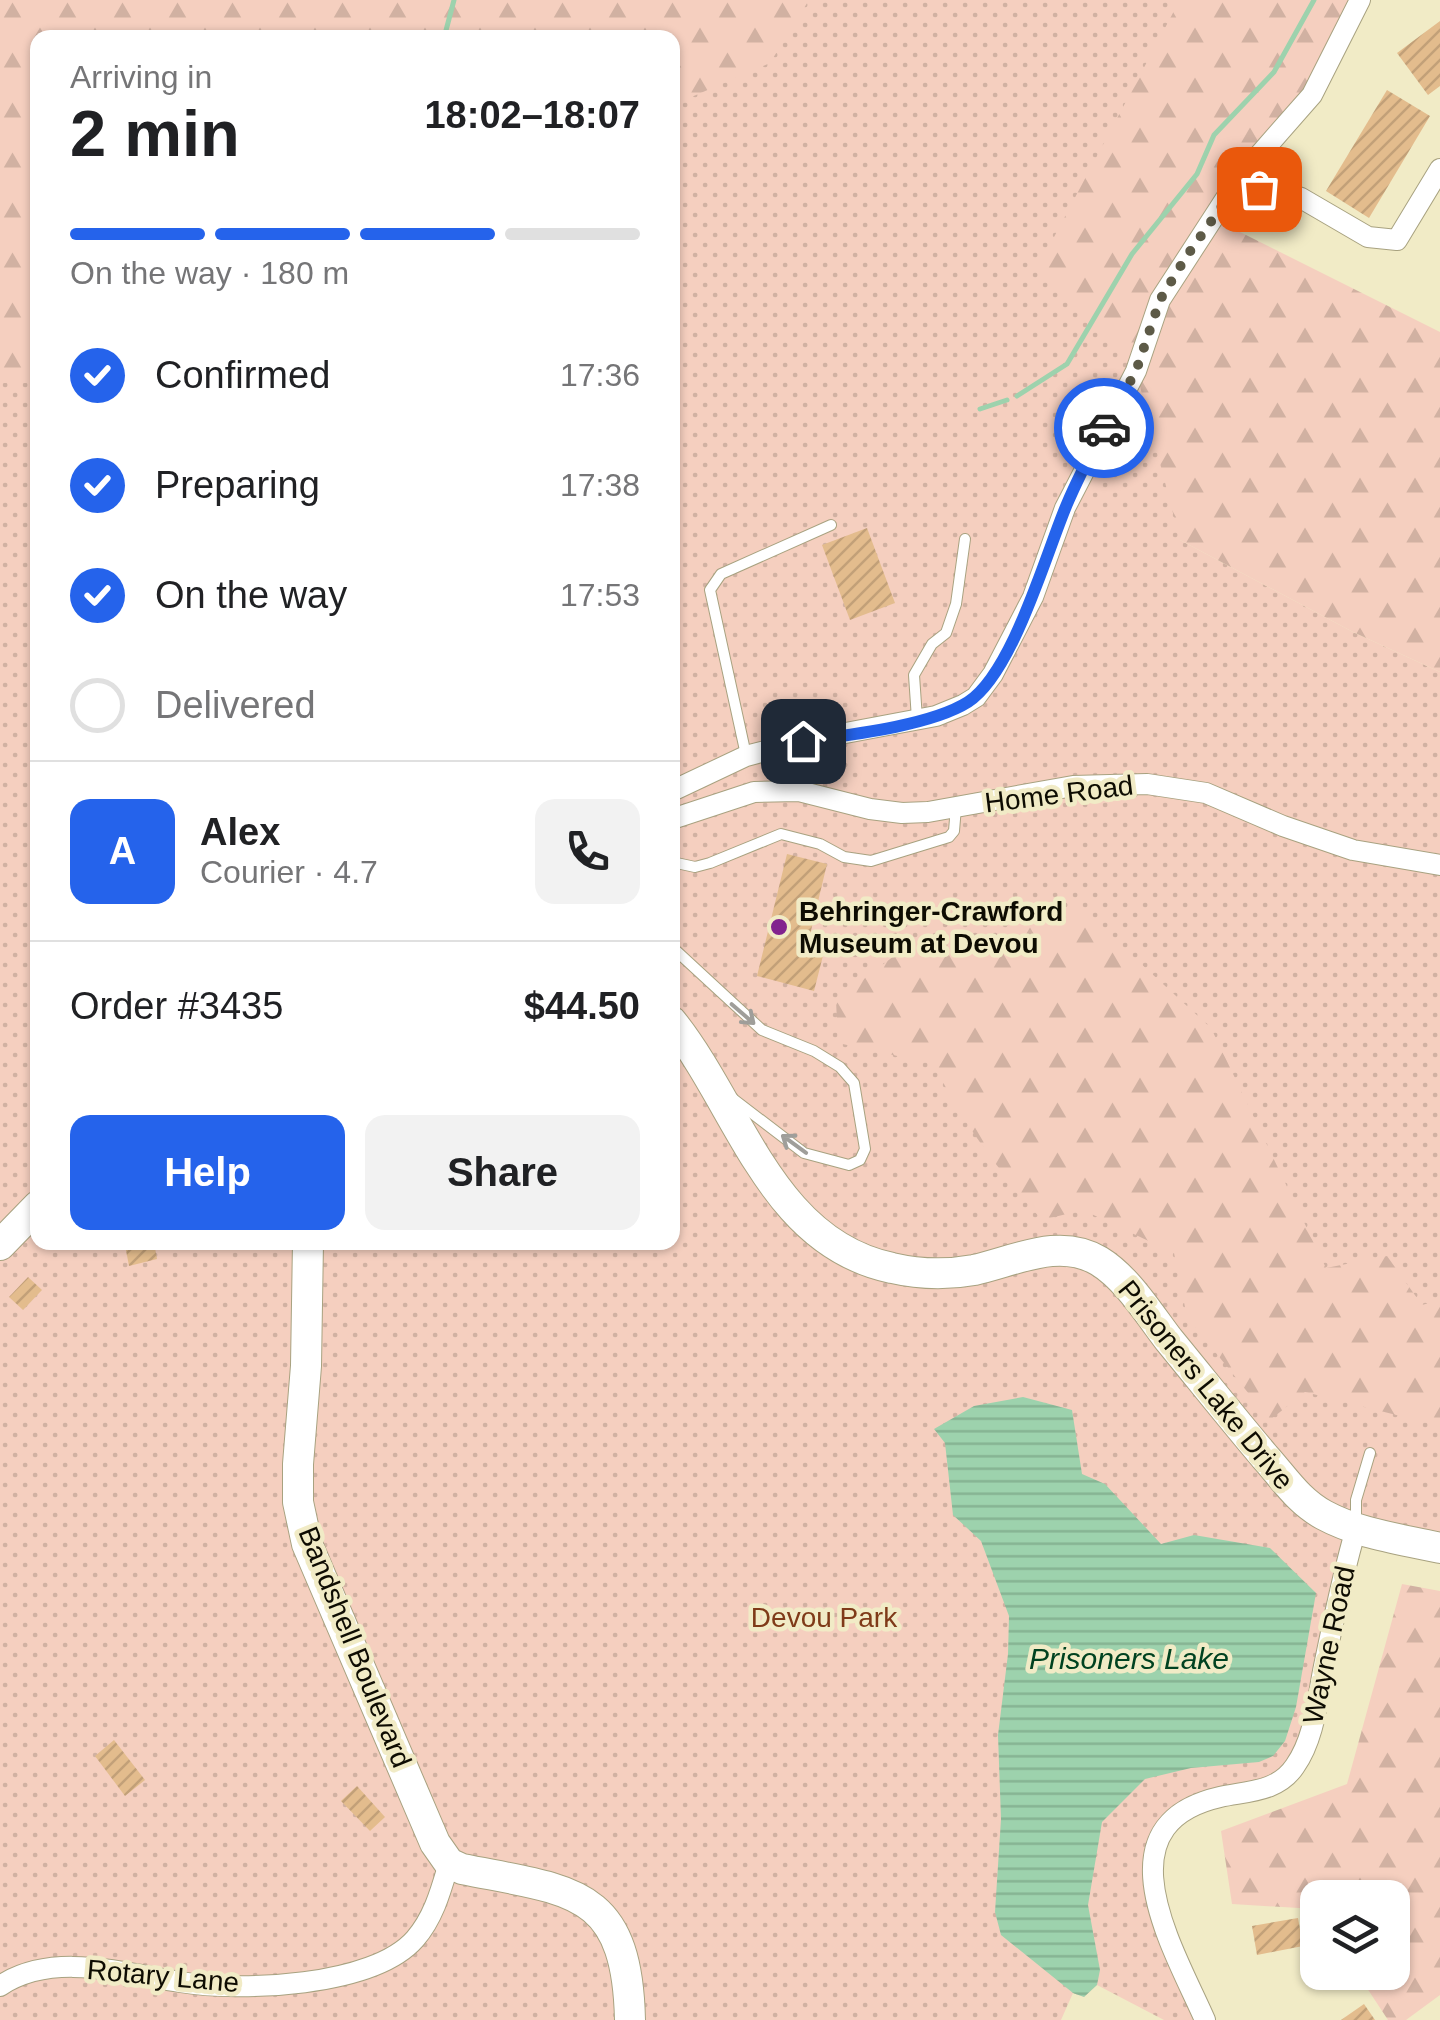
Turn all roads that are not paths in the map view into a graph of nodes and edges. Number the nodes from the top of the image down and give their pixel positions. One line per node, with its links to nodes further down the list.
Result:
1 (1360, 0): 3 (street)
2 (1440, 169): 3 (street)
3 (1232, 192): 6 (street)
4 (831, 525): 7 (lane)
5 (965, 539): 6 (lane)
6 (917, 720): 7 (street)
7 (746, 756): 8 (street)
8 (680, 787)
9 (956, 806): 10 (street, Home Road); 11 (lane); 12 (street, Home Road)
10 (680, 815)
11 (680, 863)
12 (1440, 865)
13 (680, 953): 15 (lane, one-way to 15)
14 (680, 1031): 15 (street, Prisoners Lake Drive)
15 (713, 1085): 20 (street, Prisoners Lake Drive)
16 (30, 1214): 17 (street)
17 (0, 1245)
18 (308, 1250): 22 (street, Bandshell Boulevard)
19 (1370, 1454): 20 (lane)
20 (1356, 1529): 21 (street, Prisoners Lake Drive); 25 (street, Wayne Road)
21 (1440, 1548)
22 (449, 1863): 23 (street, Rotary Lane); 24 (street)
23 (0, 1986)
24 (630, 2020)
25 (1204, 2020)

